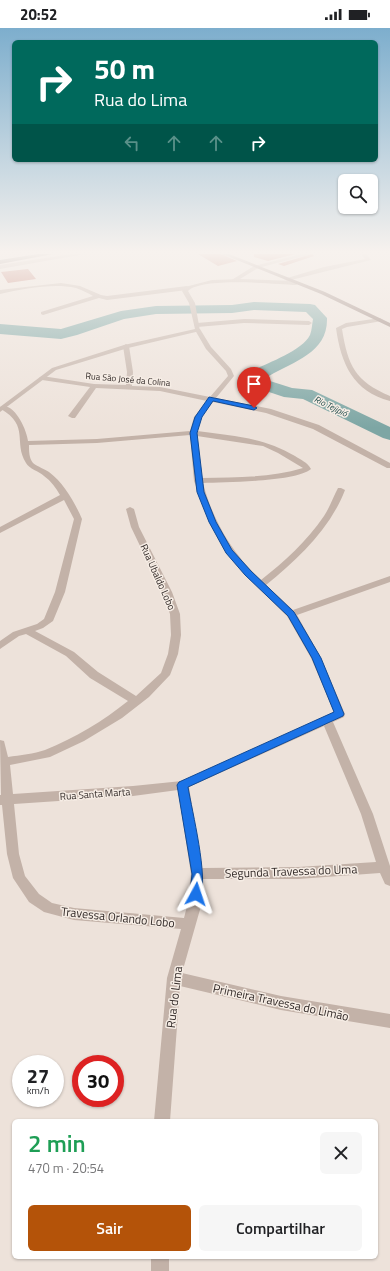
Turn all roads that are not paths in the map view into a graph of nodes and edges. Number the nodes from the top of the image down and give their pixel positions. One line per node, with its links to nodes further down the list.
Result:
1 (47, 312): 4 (street)
2 (194, 312): 8 (street)
3 (364, 312): 5 (main road)
4 (44, 313)
5 (380, 320): 7 (main road); 14 (street)
6 (309, 322): 8 (street)
7 (390, 325)
8 (197, 328): 9 (street); 13 (street)
9 (126, 346): 10 (street); 12 (street)
10 (42, 378): 11 (street, Rua São José da Colina); 15 (street)
11 (94, 386): 12 (street, Rua São José da Colina); 16 (street)
12 (129, 387): 13 (street, Rua São José da Colina)
13 (212, 399): 17 (street); 19 (street, Rua São José da Colina)
14 (390, 399)
15 (2, 409): 18 (street)
16 (72, 416)
17 (194, 433): 18 (street); 20 (street); 20 (street)
18 (25, 443): 22 (street)
19 (390, 466)
20 (198, 481): 26 (street)
21 (341, 490): 26 (street)
22 (66, 495): 24 (street); 28 (street)
23 (130, 509): 30 (street, Rua Ubaldo Lobo)
24 (0, 530)
25 (390, 579): 27 (street)
26 (261, 584): 27 (street)
27 (291, 614): 31 (street)
28 (26, 630): 29 (street); 30 (street)
29 (0, 646)
30 (136, 701): 33 (street, Rua Ubaldo Lobo)
31 (327, 720): 34 (street); 36 (street)
32 (0, 744): 33 (street, Travessa Orlando Lobo)
33 (4, 762): 35 (street, Travessa Orlando Lobo)
34 (183, 785): 35 (street, Rua Santa Marta); 37 (street, Rua do Lima)
35 (4, 800): 39 (street, Travessa Orlando Lobo)
36 (384, 867): 37 (street, Segunda Travessa do Uma); 38 (street)
37 (197, 874): 39 (street, Rua do Lima)
38 (390, 880)
39 (188, 924): 40 (street, Rua do Lima)
40 (174, 978): 41 (street, Primeira Travessa do Limão); 42 (street, Rua do Lima)
41 (390, 1021)
42 (162, 1119)
43 (160, 1259): 44 (street)
44 (160, 1271)

